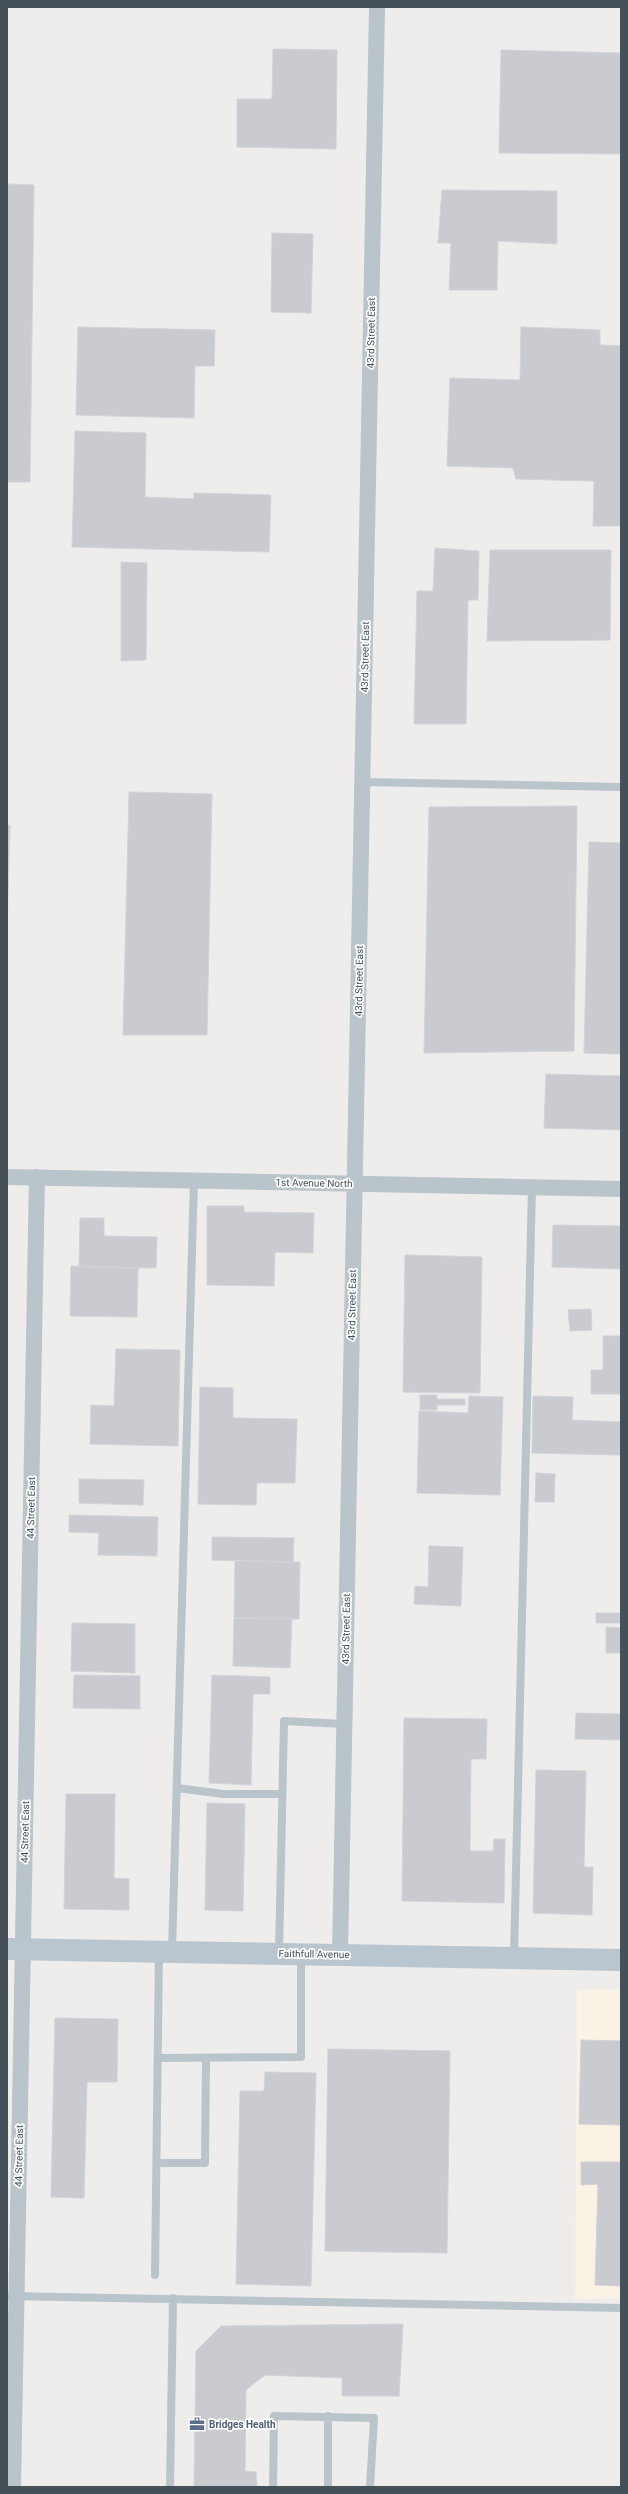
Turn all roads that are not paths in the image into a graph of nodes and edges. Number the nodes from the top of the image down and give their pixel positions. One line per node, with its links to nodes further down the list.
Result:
1 (377, 7): 2 (street, 43rd Street East)
2 (363, 782): 3 (lane); 7 (street, 43rd Street East)
3 (621, 787)
4 (7, 1177): 5 (street, 1st Avenue North)
5 (37, 1177): 6 (street, 1st Avenue North); 13 (street, 44 Street East)
6 (194, 1180): 7 (street, 1st Avenue North); 11 (lane)
7 (354, 1184): 8 (street, 1st Avenue North); 10 (street, 43rd Street East)
8 (532, 1188): 9 (street, 1st Avenue North); 18 (lane)
9 (621, 1189)
10 (344, 1724): 12 (lane); 17 (street, 43rd Street East)
11 (177, 1788): 12 (lane); 14 (lane)
12 (282, 1794): 15 (lane)
13 (15, 1949): 14 (street, Faithfull Avenue); 24 (street, 44 Street East)
14 (166, 1952): 15 (street, Faithfull Avenue); 20 (lane)
15 (279, 1954): 16 (street, Faithfull Avenue)
16 (301, 1954): 17 (street, Faithfull Avenue); 21 (lane)
17 (340, 1955): 18 (street, Faithfull Avenue)
18 (514, 1958): 19 (street, Faithfull Avenue)
19 (621, 1960)
20 (158, 2058): 21 (lane); 22 (lane)
21 (206, 2058): 22 (lane)
22 (157, 2164): 23 (lane)
23 (155, 2275)
24 (12, 2296): 25 (lane); 28 (street, 44 Street East)
25 (173, 2298): 26 (lane); 29 (lane)
26 (621, 2308)
27 (328, 2416): 30 (lane); 31 (lane); 32 (lane)
28 (13, 2487)
29 (170, 2487)
30 (273, 2487)
31 (328, 2487)
32 (370, 2487)

